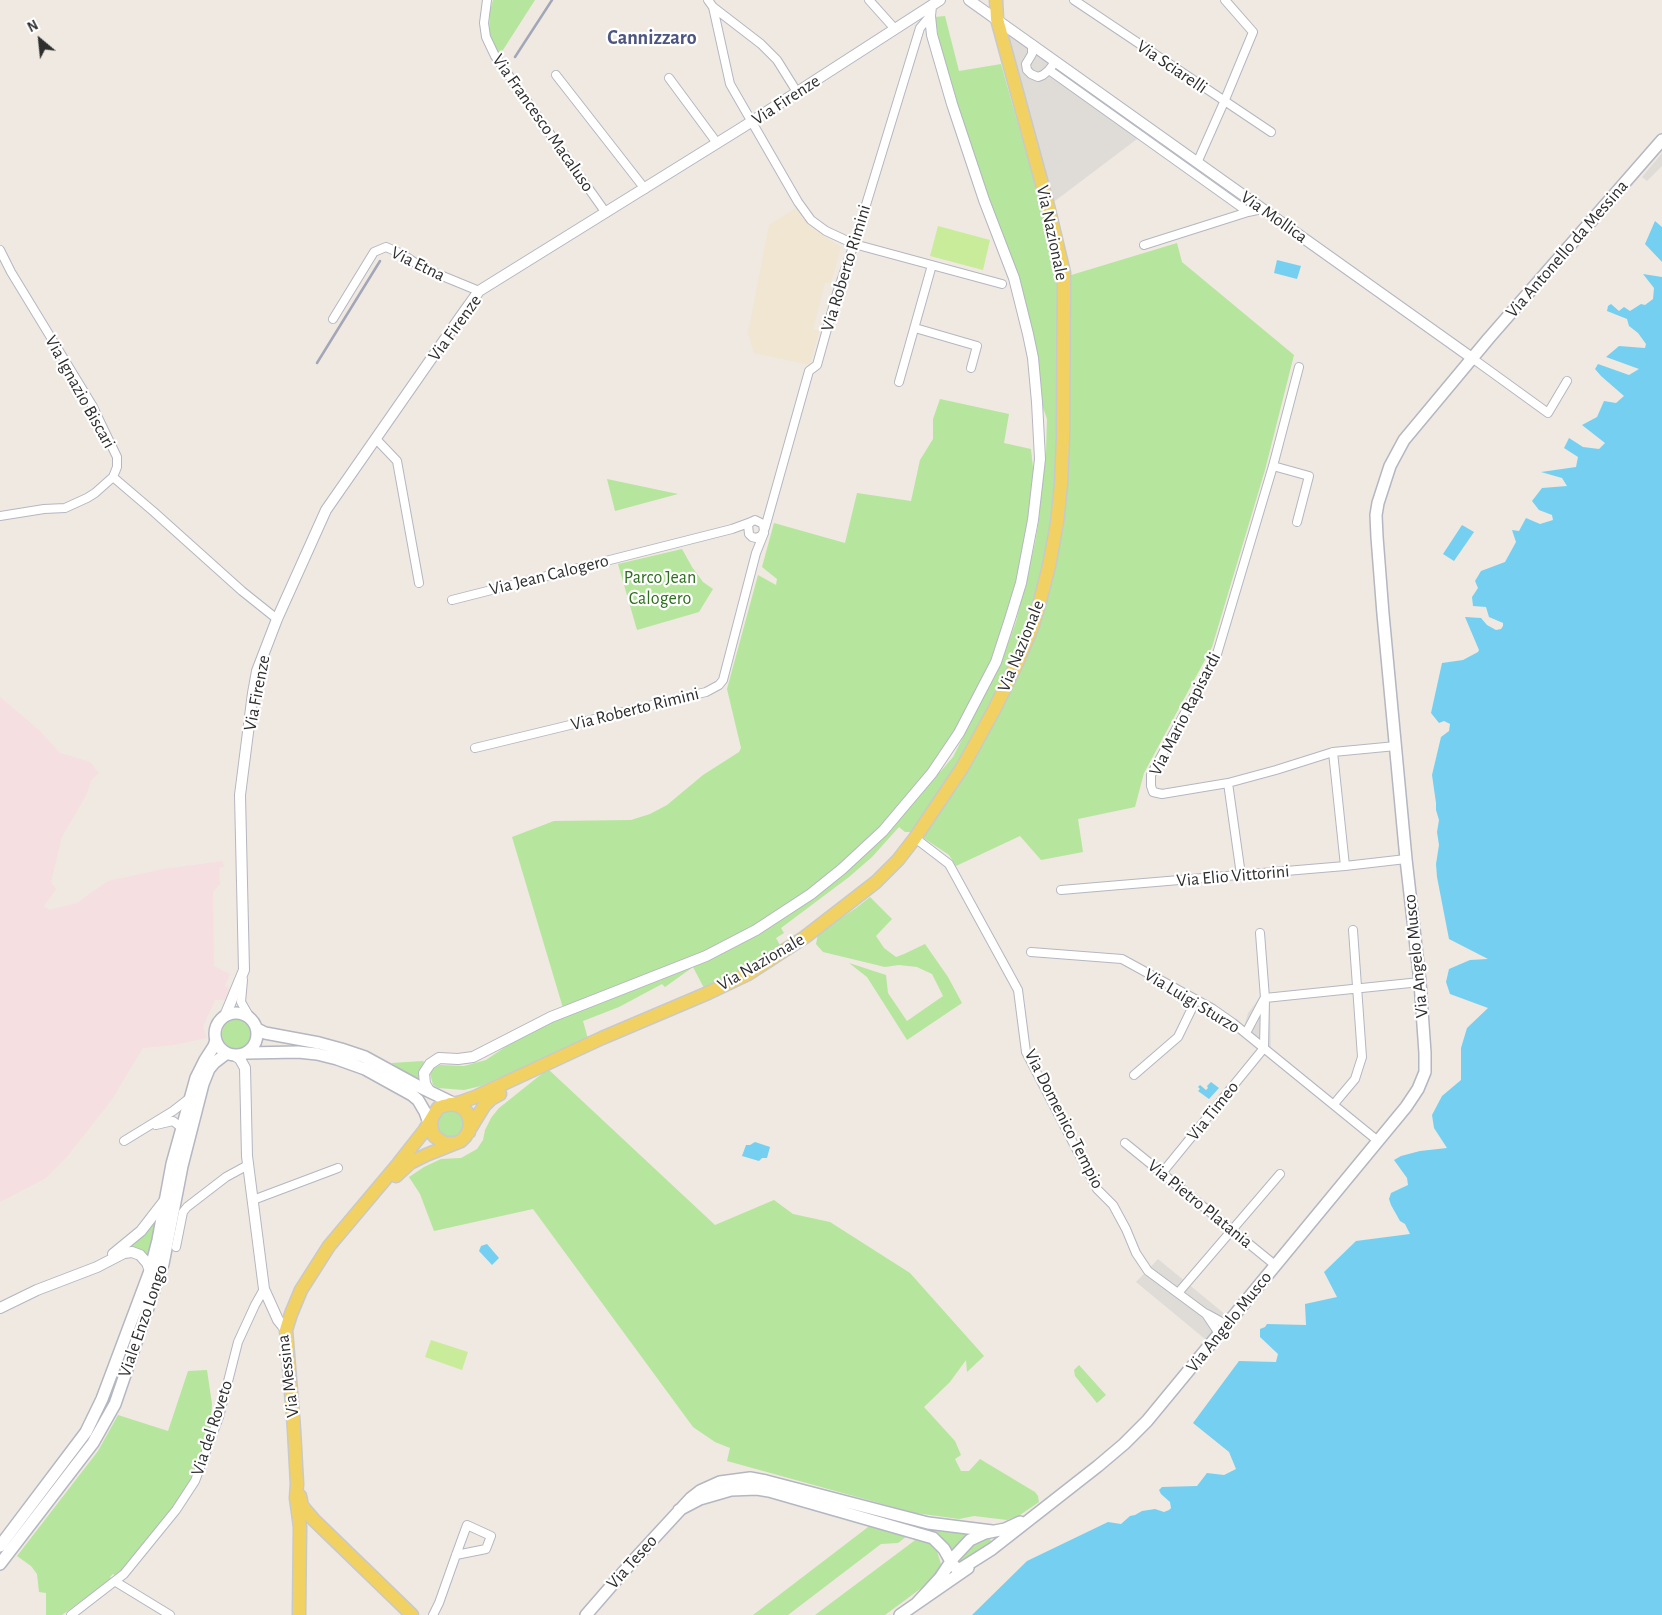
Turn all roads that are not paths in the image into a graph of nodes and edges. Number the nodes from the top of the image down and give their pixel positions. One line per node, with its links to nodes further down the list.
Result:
1 (487, 0): 29 (street, Via Francesco Macaluso)
2 (708, 0): 9 (street)
3 (869, 0): 14 (street)
4 (940, 0): 10 (street, Via Firenze)
5 (969, 0): 12 (street, Via Mollica)
6 (996, 0): 12 (main road, Via Nazionale)
7 (1074, 0): 20 (street, Via Sciarelli)
8 (1225, 0): 20 (street)
9 (713, 7): 19 (street); 21 (street)
10 (930, 8): 11 (street, Via Firenze); 13 (street); 85 (street)
11 (916, 15): 13 (street); 14 (street, Via Firenze)
12 (997, 19): 15 (street, Via Mollica); 61 (main road, Via Nazionale)
13 (920, 28): 30 (street, Via Roberto Rimini)
14 (895, 29): 19 (street, Via Firenze)
15 (1032, 44): 16 (street, Via Mollica); 16 (street)
16 (1052, 66): 25 (street, Via Mollica); 28 (street)
17 (556, 75): 26 (street)
18 (669, 78): 24 (street)
19 (797, 92): 21 (street, Via Firenze)
20 (1224, 102): 22 (street, Via Sciarelli); 25 (street)
21 (751, 122): 24 (street, Via Firenze); 30 (street)
22 (1271, 132)
23 (1662, 140): 38 (main road, Via Antonello da Messina)
24 (717, 143): 26 (street, Via Firenze)
25 (1197, 163): 27 (street, Via Mollica)
26 (645, 188): 29 (street, Via Firenze)
27 (1262, 209): 28 (street); 38 (street, Via Mollica)
28 (1248, 212): 31 (street)
29 (606, 213): 35 (street, Via Firenze)
30 (854, 244): 33 (street); 46 (street, Via Roberto Rimini)
31 (1144, 245)
32 (0, 250): 45 (street, Via Ignazio Biscari)
33 (932, 265): 34 (street); 37 (street)
34 (1002, 284)
35 (480, 291): 36 (street, Via Etna); 43 (street, Via Firenze)
36 (333, 319)
37 (914, 328): 40 (street); 42 (street)
38 (1472, 358): 41 (street, Via Mollica); 57 (main road, Via Angelo Musco)
39 (1299, 367): 44 (street, Via Mario Rapisardi)
40 (971, 368)
41 (1567, 381)
42 (899, 382)
43 (376, 439): 54 (street); 56 (street, Via Firenze)
44 (1273, 466): 49 (street); 60 (street, Via Mario Rapisardi)
45 (113, 477): 47 (street); 56 (street)
46 (770, 505): 48 (street); 51 (street, Via Roberto Rimini)
47 (0, 516)
48 (753, 521): 50 (street, Via Jean Calogero); 51 (street); 52 (street)
49 (1297, 522)
50 (732, 529): 52 (street); 55 (street, Via Jean Calogero)
51 (764, 531): 52 (street); 53 (street, Via Roberto Rimini)
52 (750, 535): 53 (street)
53 (756, 553): 58 (street, Via Roberto Rimini)
54 (420, 583)
55 (452, 600)
56 (277, 619): 69 (street, Via Firenze)
57 (1396, 746): 59 (street, Via Mario Rapisardi); 62 (main road, Via Angelo Musco)
58 (475, 748)
59 (1334, 752): 60 (street, Via Mario Rapisardi); 63 (street)
60 (1228, 783): 64 (street)
61 (916, 838): 82 (main road, Via Nazionale); 113 (street, Via Domenico Tempio)
62 (1406, 859): 63 (street, Via Elio Vittorini); 70 (main road, Via Angelo Musco)
63 (1345, 866): 64 (street, Via Elio Vittorini)
64 (1241, 875): 65 (street, Via Elio Vittorini)
65 (1061, 890)
66 (1353, 930): 71 (street)
67 (1260, 933): 72 (street)
68 (1031, 952): 73 (street, Via Luigi Sturzo)
69 (244, 970): 74 (street); 75 (street)
70 (1420, 982): 71 (street); 94 (main road, Via Angelo Musco)
71 (1357, 988): 72 (street); 89 (street)
72 (1265, 998): 77 (street); 79 (street)
73 (1196, 1000): 77 (street, Via Luigi Sturzo); 83 (street)
74 (225, 1016): 75 (main road); 78 (main road)
75 (249, 1016): 76 (main road)
76 (258, 1029): 80 (main road); 85 (main road)
77 (1246, 1033): 79 (street, Via Luigi Sturzo)
78 (216, 1040): 81 (main road); 87 (main road, Viale Enzo Longo)
79 (1264, 1048): 89 (street, Via Luigi Sturzo); 102 (street, Via Timeo)
80 (247, 1053): 81 (main road); 84 (main road)
81 (230, 1054): 100 (street, Via Messina); 126 (main road, Viale Enzo Longo)
82 (544, 1064): 86 (main road); 88 (main road)
83 (1134, 1074)
84 (403, 1092): 90 (main road); 99 (main road)
85 (430, 1092): 88 (main road)
86 (500, 1094): 93 (main road); 98 (main road)
87 (191, 1097): 91 (street); 92 (main road, Viale Enzo Longo)
88 (450, 1103): 90 (main road); 93 (main road)
89 (1334, 1104): 94 (street, Via Luigi Sturzo)
90 (431, 1123): 96 (main road); 99 (main road)
91 (150, 1127): 92 (street); 95 (street)
92 (182, 1128): 104 (main road, Viale Enzo Longo)
93 (469, 1132): 96 (main road)
94 (1378, 1140): 109 (main road, Via Angelo Musco)
95 (124, 1142)
96 (455, 1143): 98 (main road)
97 (1124, 1143): 102 (street, Via Pietro Platania)
98 (426, 1155): 106 (main road)
99 (398, 1164): 106 (main road)
100 (248, 1165): 105 (street, Via Messina); 108 (street)
101 (338, 1168): 105 (street)
102 (1162, 1173): 107 (street, Via Pietro Platania)
103 (1280, 1174): 107 (street)
104 (166, 1199): 110 (street); 111 (main road, Viale Enzo Longo)
105 (253, 1200): 112 (street, Via Messina)
106 (364, 1204): 116 (main road)
107 (1232, 1230): 109 (street, Via Pietro Platania); 113 (street)
108 (176, 1247)
109 (1275, 1265): 115 (main road, Via Angelo Musco)
110 (97, 1267): 111 (street); 114 (street)
111 (150, 1271): 123 (main road, Viale Enzo Longo)
112 (264, 1289): 116 (street, Via Messina); 128 (street, Via del Roveto)
113 (1178, 1293): 115 (street)
114 (0, 1308)
115 (1224, 1329): 118 (main road, Via Angelo Musco)
116 (286, 1330): 117 (main road, Via Messina)
117 (297, 1484): 120 (main road); 121 (main road, Via Messina)
118 (1048, 1505): 122 (main road); 125 (main road)
119 (679, 1510): 122 (main road, Via Teseo); 127 (main road); 135 (main road, Via Teseo)
120 (314, 1520): 121 (main road); 133 (main road)
121 (300, 1528): 132 (main road, Via Messina)
122 (992, 1531): 125 (main road); 127 (main road)
123 (0, 1546)
124 (456, 1556): 124 (street); 134 (street)
125 (980, 1558): 127 (main road); 129 (main road)
126 (0, 1564)
127 (948, 1568): 129 (main road)
128 (116, 1582): 130 (street, Via del Roveto); 131 (street)
129 (917, 1603): 136 (main road)
130 (71, 1615)
131 (170, 1615)
132 (299, 1615)
133 (412, 1615)
134 (434, 1615)
135 (586, 1615)
136 (900, 1615)

